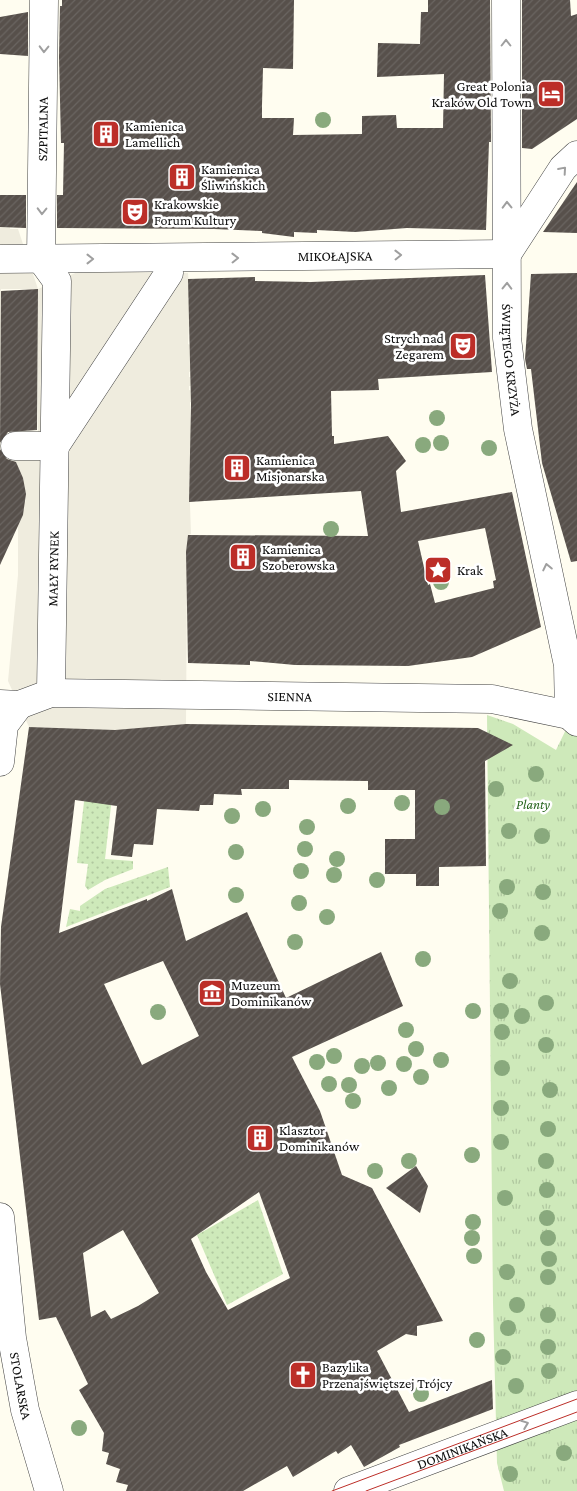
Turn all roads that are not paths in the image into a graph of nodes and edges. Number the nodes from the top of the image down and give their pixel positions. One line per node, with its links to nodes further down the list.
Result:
1 (44, 0): 5 (street, SZPITALNA, one-way to 5)
2 (506, 0): 4 (street, ŚWIĘTEGO KRZYŻA, one-way to 2)
3 (577, 156): 4 (street, one-way to 3)
4 (507, 254): 5 (street, MIKOŁAJSKA, one-way to 4); 10 (street, ŚWIĘTEGO KRZYŻA, one-way to 4)
5 (41, 259): 6 (street, MIKOŁAJSKA); 9 (street, MAŁY RYNEK)
6 (0, 260)
7 (170, 273): 9 (street)
8 (15, 446): 9 (street)
9 (55, 446): 11 (street, MAŁY RYNEK)
10 (567, 612): 13 (street, ŚWIĘTEGO KRZYŻA)
11 (52, 693): 12 (street, SIENNA); 13 (street, SIENNA)
12 (9, 704): 14 (street)
13 (573, 718)
14 (0, 762)
15 (0, 1217): 18 (street, STOLARSKA)
16 (577, 1405): 17 (street, DOMINIKAŃSKA, one-way to 16)
17 (376, 1486): 19 (street, DOMINIKAŃSKA)
18 (48, 1491)
19 (348, 1491)

